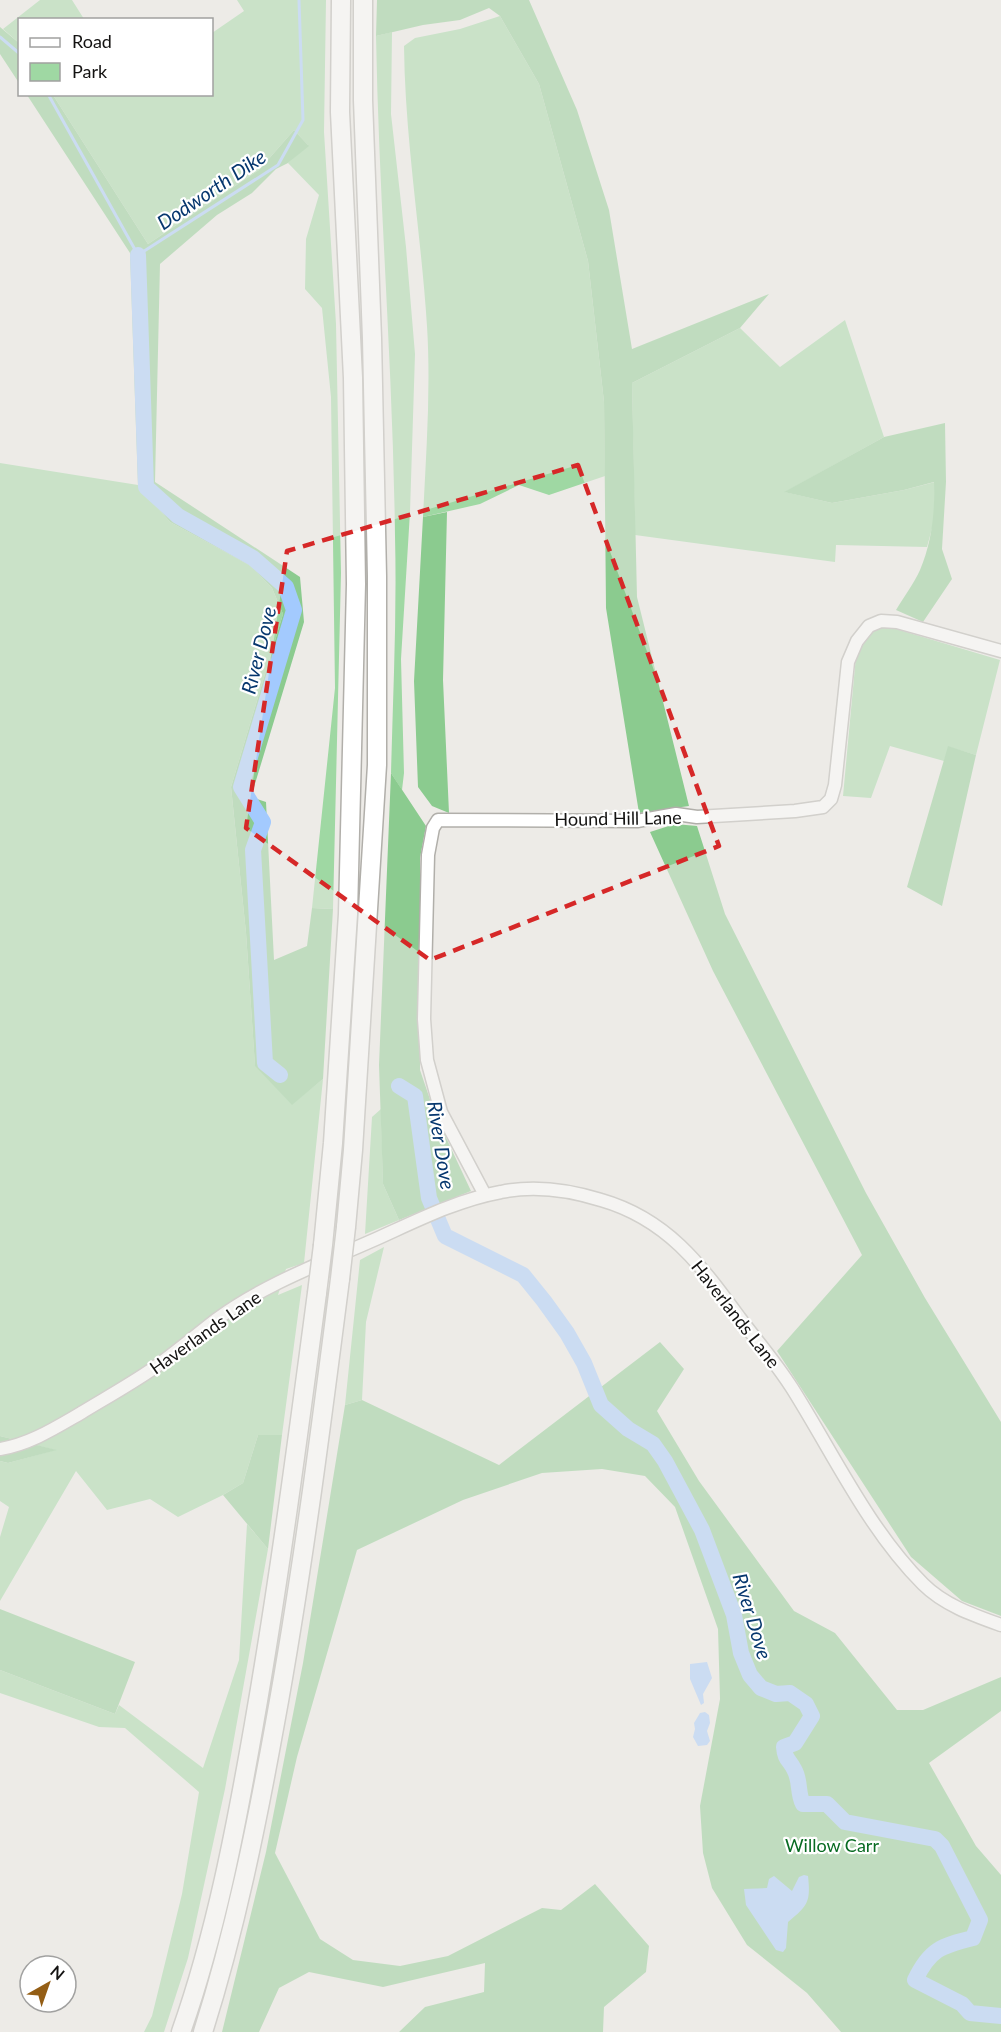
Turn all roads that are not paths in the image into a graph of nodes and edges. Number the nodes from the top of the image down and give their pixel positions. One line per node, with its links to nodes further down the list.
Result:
1 (341, 0): 7 (highway, bridge)
2 (363, 0): 8 (highway, bridge)
3 (1001, 651): 4 (street, Hound Hill Lane)
4 (484, 1195): 5 (street, Haverlands Lane); 6 (street, Haverlands Lane)
5 (0, 1449)
6 (1001, 1625)
7 (181, 2032)
8 (203, 2032)

